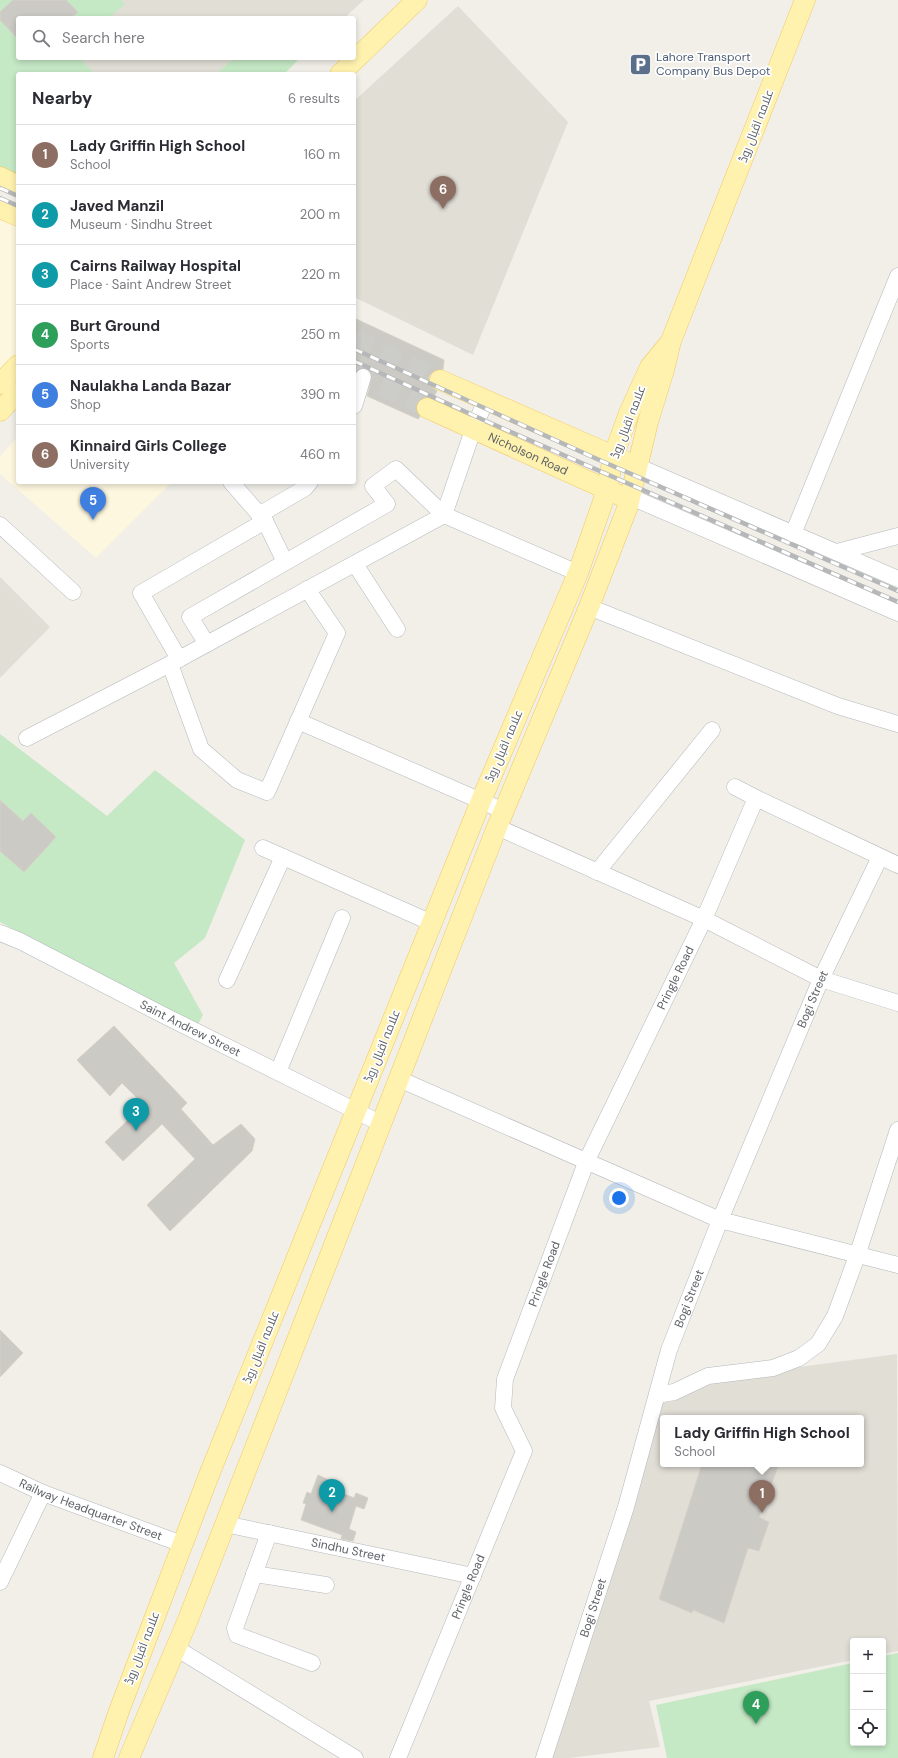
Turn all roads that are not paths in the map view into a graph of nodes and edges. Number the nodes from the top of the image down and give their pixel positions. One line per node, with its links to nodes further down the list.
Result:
1 (417, 0): 3 (main road)
2 (806, 0): 11 (main road, علامہ اقبال روڈ)
3 (356, 59)
4 (355, 60): 5 (main road)
5 (342, 72)
6 (0, 177): 7 (main road)
7 (16, 185)
8 (0, 208): 9 (main road)
9 (16, 215)
10 (898, 276): 31 (street)
11 (671, 341): 22 (main road, علامہ اقبال روڈ); 23 (main road, علامہ اقبال روڈ)
12 (16, 367): 15 (main road)
13 (363, 376): 17 (street)
14 (440, 380): 18 (main road)
15 (0, 384)
16 (16, 394): 20 (main road)
17 (356, 399)
18 (486, 400): 21 (street); 22 (main road)
19 (427, 408): 21 (main road, Nicholson Road)
20 (0, 411)
21 (473, 430): 26 (main road, Nicholson Road); 28 (street)
22 (613, 457): 23 (main road); 26 (main road, علامہ اقبال روڈ)
23 (637, 466): 27 (main road, علامہ اقبال روڈ); 31 (street)
24 (233, 484): 29 (street)
25 (308, 484): 29 (street)
26 (607, 490): 27 (main road, Nicholson Road); 36 (main road, علامہ اقبال روڈ)
27 (630, 500): 40 (main road, علامہ اقبال روڈ); 41 (street)
28 (444, 515): 34 (street); 35 (street); 36 (street)
29 (262, 518): 34 (street); 44 (street)
30 (0, 525): 39 (street)
31 (793, 534): 33 (street)
32 (898, 536): 33 (street)
33 (837, 552): 37 (street)
34 (285, 562): 43 (street)
35 (355, 564): 38 (street); 42 (street)
36 (578, 573): 51 (main road, علامہ اقبال روڈ)
37 (898, 579)
38 (307, 589): 43 (street); 45 (street)
39 (73, 592)
40 (589, 607): 46 (street); 52 (main road, علامہ اقبال روڈ)
41 (898, 613)
42 (397, 629)
43 (207, 644): 44 (street)
44 (174, 661): 45 (street); 48 (street)
45 (298, 721): 51 (street)
46 (898, 724)
47 (712, 730): 57 (street)
48 (27, 738)
49 (735, 787): 50 (street)
50 (756, 798): 55 (street); 59 (street, Pringle Road)
51 (481, 801): 52 (street); 60 (main road, علامہ اقبال روڈ)
52 (500, 819): 57 (street); 66 (main road, علامہ اقبال روڈ)
53 (263, 848): 54 (street)
54 (283, 857): 60 (street); 63 (street)
55 (880, 857): 56 (street); 62 (street, Bogi Street)
56 (898, 865)
57 (597, 872): 59 (street)
58 (342, 918): 65 (street)
59 (704, 919): 62 (street); 70 (street, Pringle Road)
60 (432, 923): 67 (main road, علامہ اقبال روڈ)
61 (0, 933): 65 (street, Saint Andrew Street)
62 (821, 979): 64 (street); 71 (street, Bogi Street)
63 (227, 980)
64 (898, 1003)
65 (278, 1072): 67 (street, Saint Andrew Street)
66 (399, 1079): 68 (main road, علامہ اقبال روڈ); 70 (street)
67 (356, 1111): 68 (street, Saint Andrew Street); 79 (main road, علامہ اقبال روڈ)
68 (380, 1123): 77 (main road, علامہ اقبال روڈ)
69 (898, 1130): 72 (street)
70 (587, 1160): 71 (street); 81 (street, Pringle Road)
71 (720, 1220): 72 (street); 74 (street, Bogi Street)
72 (857, 1256): 73 (street); 74 (street)
73 (898, 1265)
74 (657, 1395): 90 (street, Bogi Street)
75 (0, 1473): 76 (street, Railway Headquarter Street)
76 (43, 1493): 79 (street, Railway Headquarter Street); 82 (street)
77 (225, 1524): 78 (street, Sindhu Street); 84 (main road, علامہ اقبال روڈ)
78 (269, 1533): 80 (street); 81 (street, Sindhu Street)
79 (182, 1544): 86 (main road, علامہ اقبال روڈ)
80 (254, 1574): 83 (street); 85 (street)
81 (473, 1576): 89 (street, Pringle Road)
82 (0, 1582)
83 (326, 1584)
84 (176, 1648): 87 (main road, علامہ اقبال روڈ); 88 (street)
85 (312, 1663)
86 (103, 1758)
87 (130, 1758)
88 (355, 1758)
89 (398, 1758)
90 (544, 1758)

